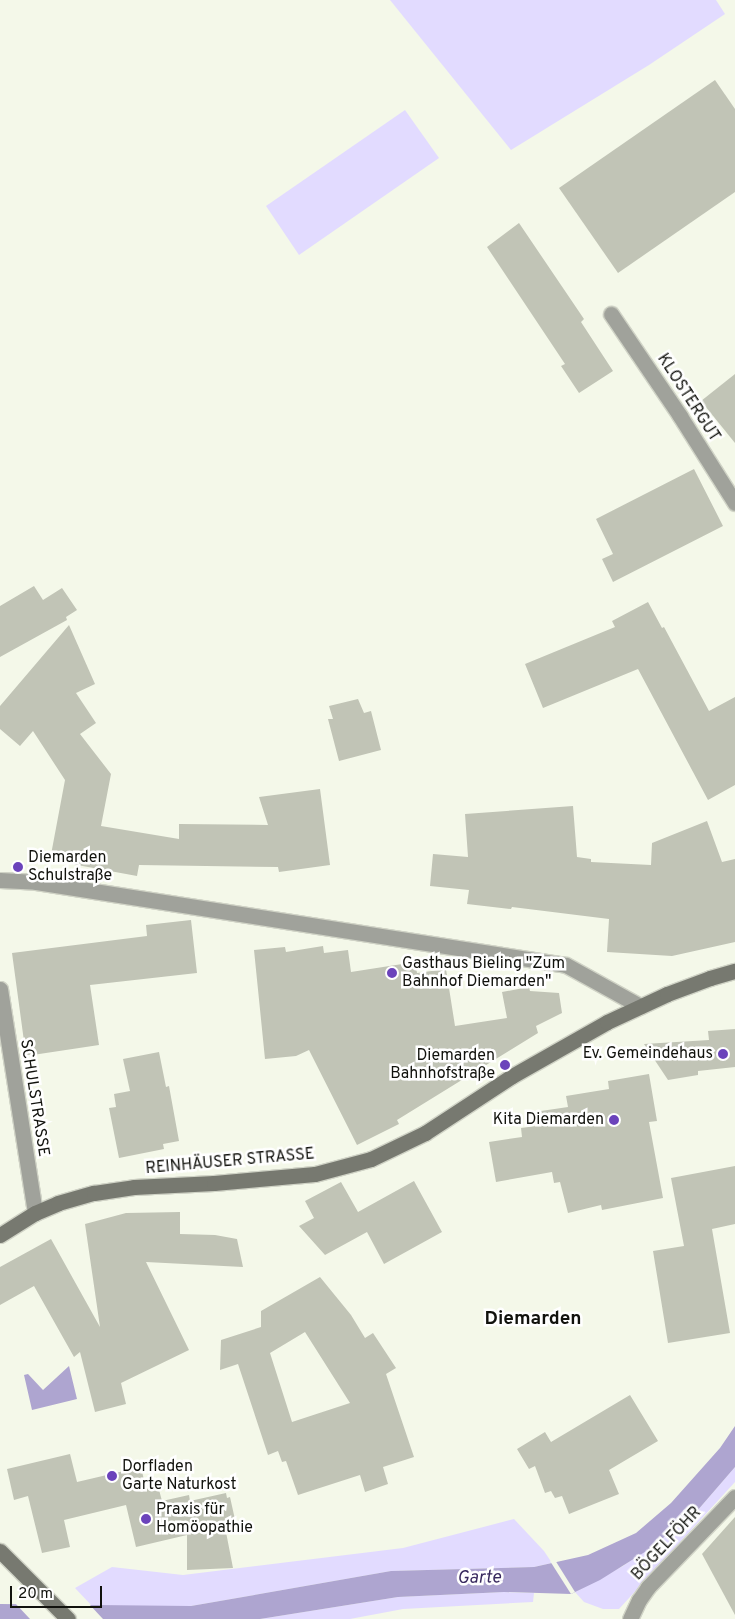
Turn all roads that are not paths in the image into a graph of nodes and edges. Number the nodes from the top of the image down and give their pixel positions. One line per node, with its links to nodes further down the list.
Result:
1 (611, 314): 2 (street, KLOSTERGUT)
2 (735, 502)
3 (0, 880): 6 (street)
4 (735, 971): 6 (street, REINHÄUSER STRASSE)
5 (0, 989): 7 (street, SCHULSTRASSE)
6 (640, 1006): 7 (street, REINHÄUSER STRASSE)
7 (35, 1213): 8 (street, REINHÄUSER STRASSE)
8 (0, 1235)
9 (735, 1498): 12 (street, BÖGELFÖHR)
10 (0, 1551): 11 (street)
11 (68, 1619)
12 (630, 1619)

